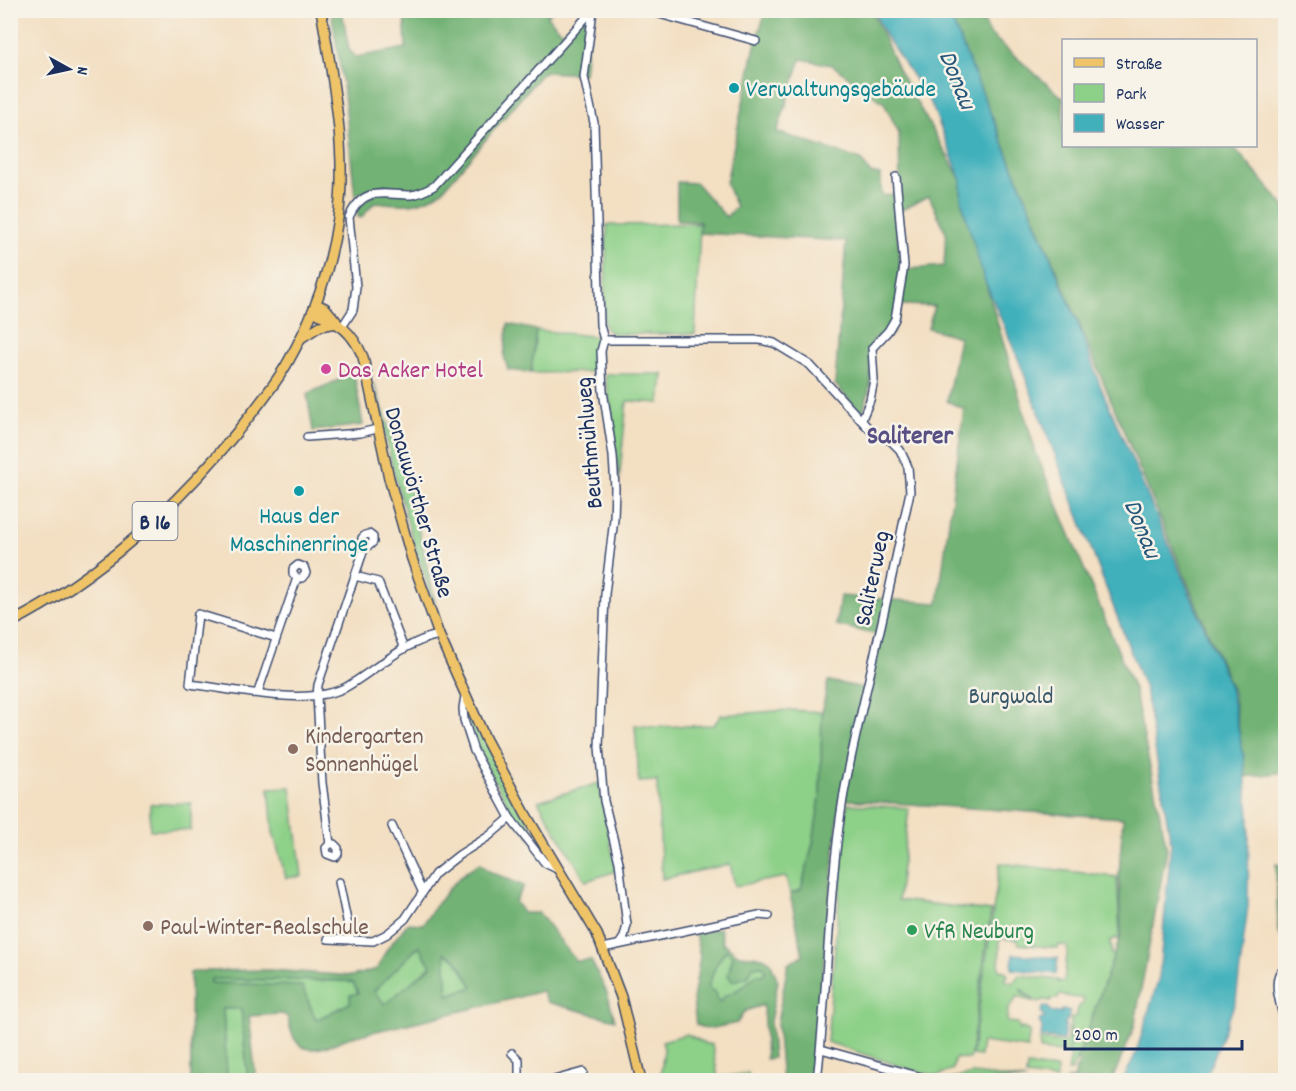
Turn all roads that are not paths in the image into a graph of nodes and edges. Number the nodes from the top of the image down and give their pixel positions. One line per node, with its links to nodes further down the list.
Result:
1 (321, 10): 6 (main road, B 16)
2 (645, 10): 4 (street)
3 (593, 11): 7 (street); 9 (street, Beuthmühlweg)
4 (756, 40)
5 (896, 177): 10 (street)
6 (314, 307): 7 (main road, Donauwörther Straße); 8 (main road, B 16)
7 (340, 325): 8 (main road); 11 (main road, Donauwörther Straße)
8 (301, 338): 16 (main road, B 16)
9 (604, 340): 10 (street, Saliterweg); 32 (street, Beuthmühlweg)
10 (862, 419): 36 (street, Saliterweg)
11 (377, 429): 12 (street); 17 (main road, Donauwörther Straße)
12 (307, 437)
13 (366, 546): 14 (street)
14 (355, 576): 19 (street); 21 (street)
15 (297, 578): 18 (street)
16 (10, 623)
17 (440, 635): 19 (street); 22 (main road, Donauwörther Straße)
18 (276, 638): 20 (street); 20 (street)
19 (404, 649): 21 (street)
20 (258, 692): 21 (street)
21 (317, 696): 25 (street)
22 (465, 696): 23 (street, Donauwörther Straße); 26 (main road, Donauwörther Straße)
23 (510, 818): 26 (street, Donauwörther Straße); 28 (street)
24 (392, 826): 28 (street)
25 (330, 844)
26 (559, 870): 33 (main road, Donauwörther Straße)
27 (339, 882): 31 (street)
28 (422, 891): 31 (street)
29 (768, 916): 32 (street)
30 (328, 939): 31 (street)
31 (351, 940)
32 (620, 943): 33 (street)
33 (603, 948): 42 (main road, Donauwörther Straße)
34 (1286, 985): 35 (street)
35 (1286, 1012)
36 (821, 1049): 39 (street); 43 (street, Saliterweg)
37 (512, 1053): 40 (street)
38 (583, 1072): 41 (street)
39 (915, 1078): 44 (street)
40 (519, 1080)
41 (554, 1080)
42 (641, 1080)
43 (817, 1080)
44 (932, 1080)

